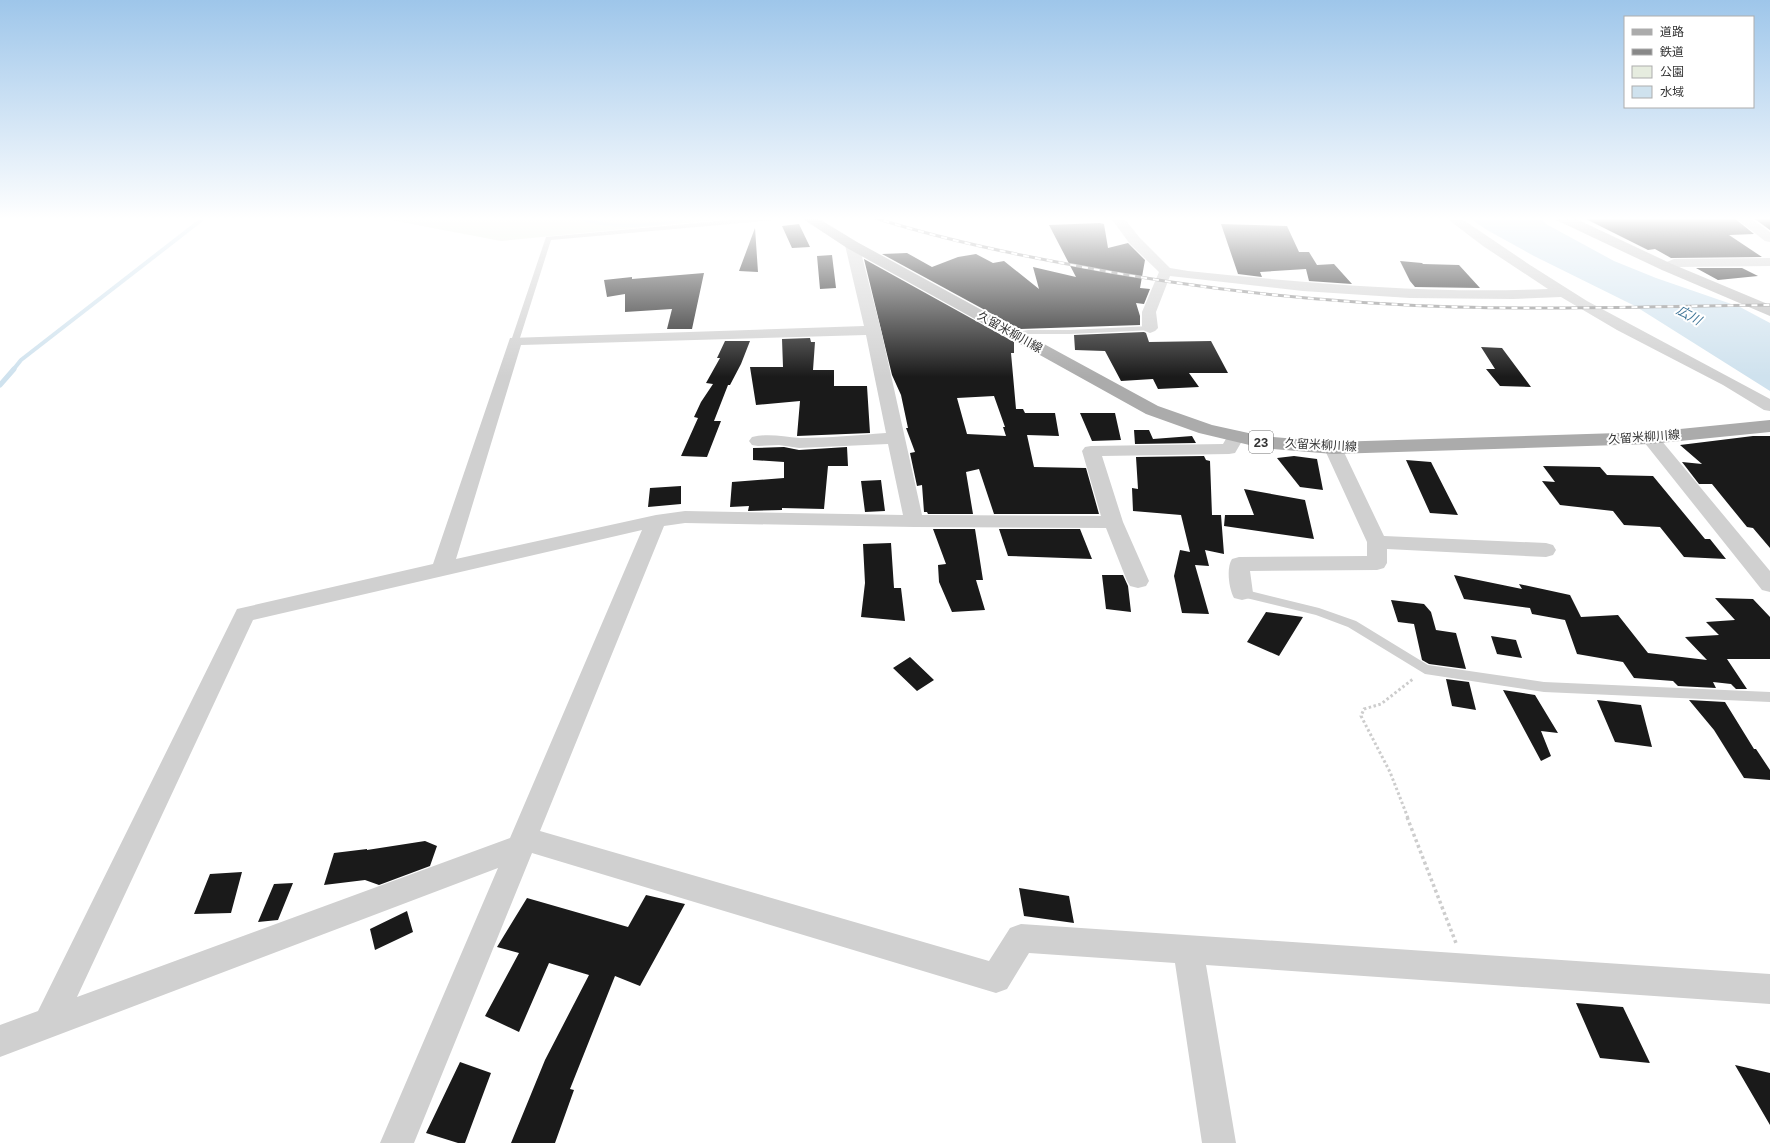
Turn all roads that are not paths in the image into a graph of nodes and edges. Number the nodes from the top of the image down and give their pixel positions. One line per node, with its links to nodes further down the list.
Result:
1 (538, 270): 12 (lane)
2 (858, 270): 10 (street)
3 (898, 270): 11 (main road, 久留米柳川線 / 23)
4 (1527, 270): 7 (street)
5 (1675, 270): 8 (main road)
6 (1166, 271): 7 (street); 9 (street)
7 (1565, 293): 13 (street)
8 (1770, 311)
9 (1150, 328): 11 (lane)
10 (873, 330): 12 (street); 16 (street)
11 (1016, 335): 15 (main road, 久留米柳川線 / 23)
12 (515, 341): 25 (street)
13 (1770, 406)
14 (1770, 426): 17 (main road, 久留米柳川線 / 23)
15 (1236, 436): 19 (main road, 久留米柳川線 / 23); 22 (street)
16 (896, 438): 18 (street); 21 (street)
17 (1650, 438): 19 (main road, 久留米柳川線 / 23); 27 (street)
18 (758, 441)
19 (1334, 448): 23 (street)
20 (656, 521): 21 (street); 25 (street); 30 (street)
21 (914, 521): 22 (street)
22 (1113, 522): 26 (street)
23 (1377, 542): 24 (street); 28 (street)
24 (1546, 550)
25 (442, 570): 33 (street)
26 (1138, 581)
27 (1770, 585)
28 (1242, 593): 29 (lane)
29 (1770, 697)
30 (523, 842): 31 (street); 33 (street); 35 (street)
31 (1188, 950): 32 (street); 36 (street)
32 (1770, 989)
33 (48, 1024): 34 (street)
34 (0, 1041)
35 (397, 1143)
36 (1219, 1143)

